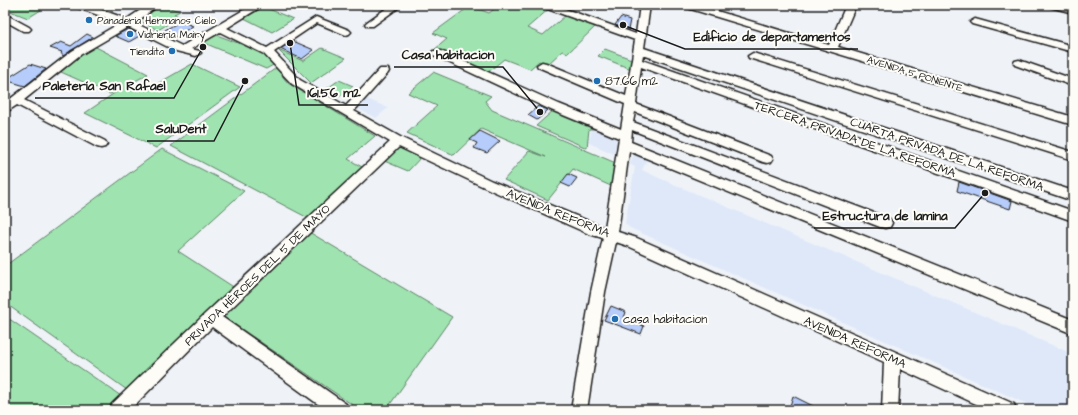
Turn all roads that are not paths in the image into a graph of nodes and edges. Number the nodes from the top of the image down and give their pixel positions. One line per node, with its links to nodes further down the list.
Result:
1 (79, 5): 11 (street)
2 (102, 5): 11 (street)
3 (154, 5): 15 (street)
4 (259, 5): 18 (street)
5 (397, 5): 16 (street)
6 (546, 5): 22 (street)
7 (645, 5): 22 (street)
8 (688, 5): 20 (street, AVENIDA 5 PONIENTE)
9 (851, 5): 20 (street)
10 (1053, 5): 12 (street)
11 (93, 10): 15 (street)
12 (1073, 10)
13 (5, 17): 17 (street)
14 (975, 22): 23 (street)
15 (128, 23): 21 (street); 32 (street)
16 (370, 24)
17 (26, 29)
18 (221, 29): 21 (street); 24 (street, AVENIDA REFORMA)
19 (346, 32): 24 (street)
20 (833, 48): 36 (street, AVENIDA 5 PONIENTE)
21 (184, 49): 25 (street)
22 (638, 50): 33 (street); 42 (street, CUARTA PRIVADA DE LA REFORMA); 43 (street, TERCERA PRIVADA DE LA REFORMA)
23 (1073, 50)
24 (268, 52): 35 (street, AVENIDA REFORMA)
25 (196, 53)
26 (437, 53): 37 (street)
27 (753, 56): 40 (street)
28 (1019, 63): 31 (street)
29 (542, 65): 33 (street)
30 (384, 71): 35 (street)
31 (1073, 83)
32 (17, 101): 34 (street); 39 (street)
33 (631, 104): 37 (street); 41 (street)
34 (5, 109)
35 (347, 112): 38 (street, AVENIDA REFORMA)
36 (1073, 121)
37 (626, 135): 44 (street); 45 (street); 47 (street)
38 (398, 141): 45 (street, AVENIDA REFORMA); 46 (street, PRIVADA HÉROES DEL 5 DE MAYO)
39 (101, 144)
40 (1073, 156)
41 (767, 158)
42 (1073, 196)
43 (1073, 216)
44 (885, 223)
45 (611, 235): 48 (street, AVENIDA REFORMA); 51 (street)
46 (211, 318): 49 (street, PRIVADA HÉROES DEL 5 DE MAYO); 50 (street)
47 (1073, 327)
48 (892, 359): 52 (street); 53 (street, AVENIDA REFORMA)
49 (118, 410)
50 (340, 410)
51 (579, 410)
52 (890, 410)
53 (1008, 410)

